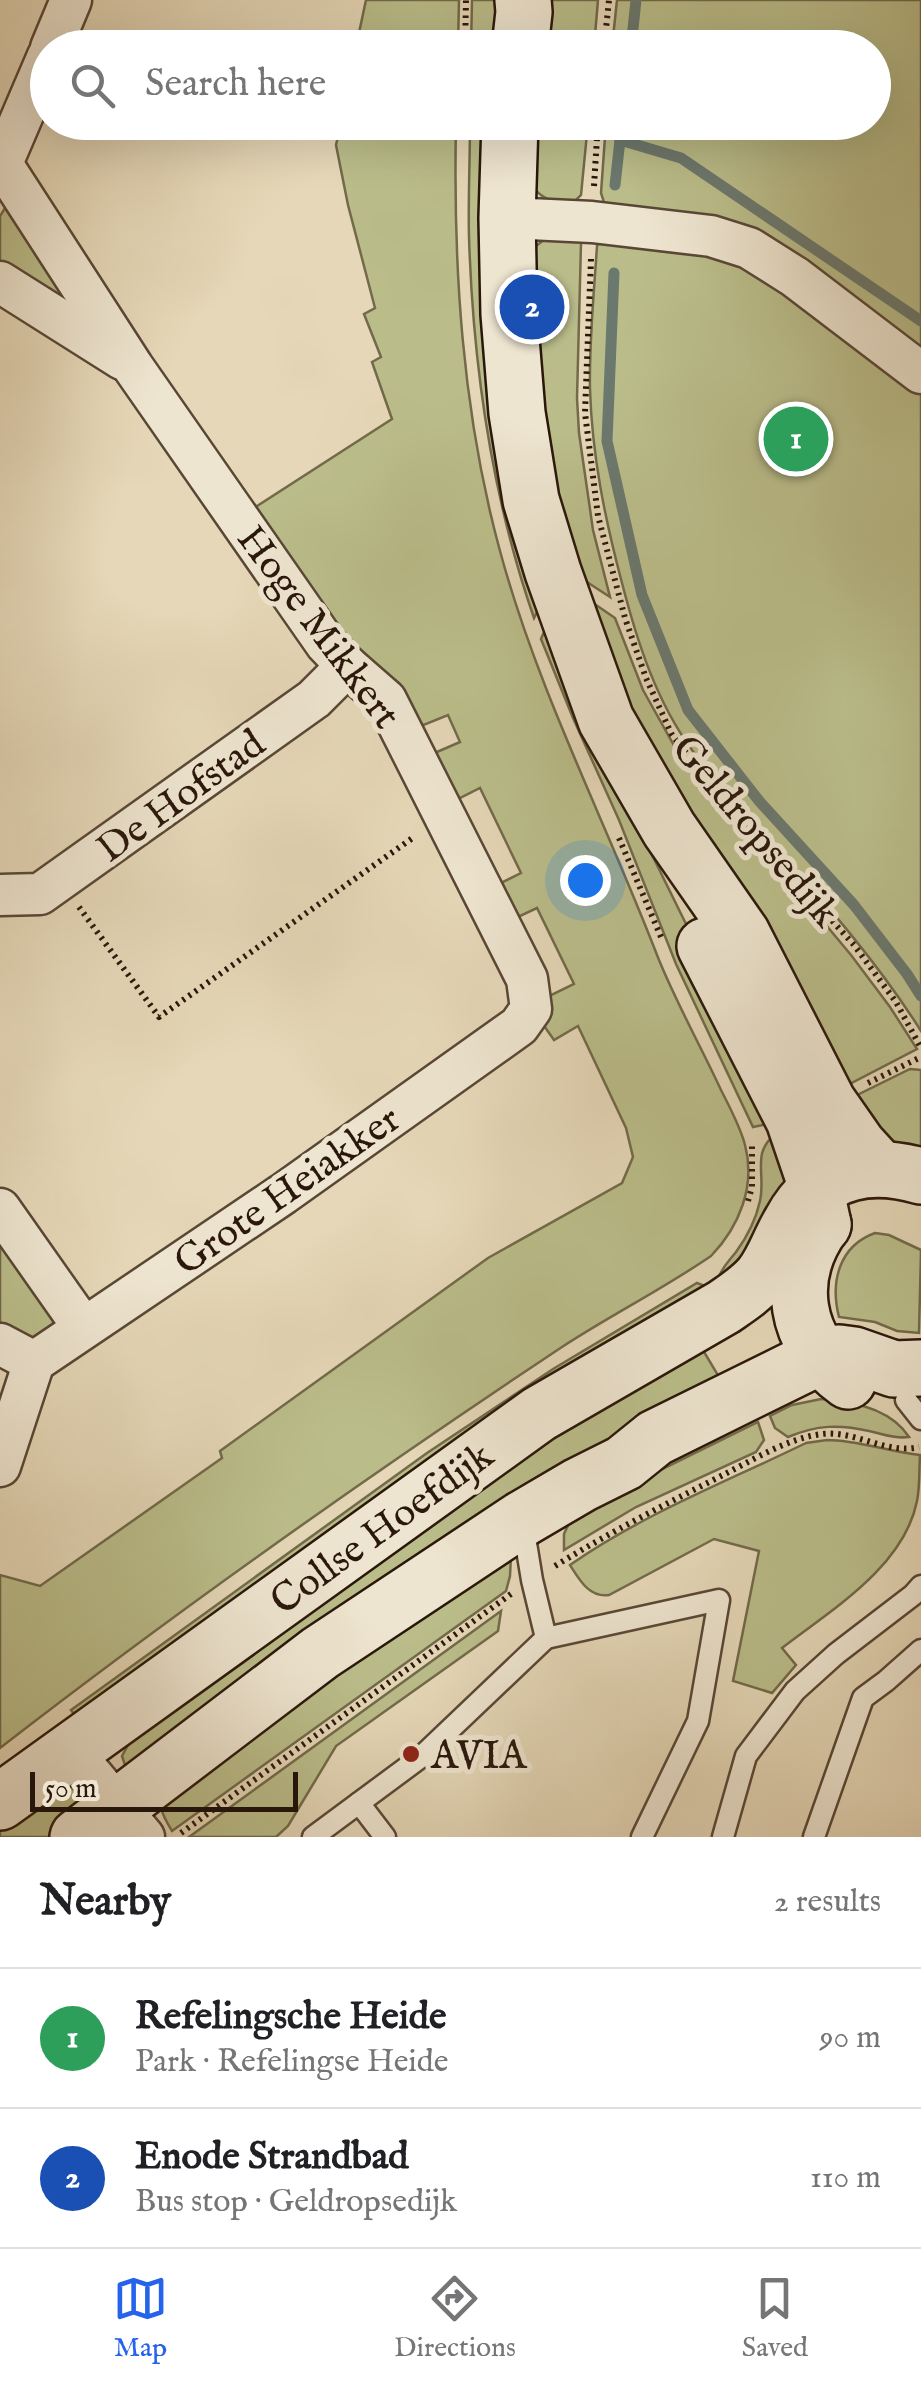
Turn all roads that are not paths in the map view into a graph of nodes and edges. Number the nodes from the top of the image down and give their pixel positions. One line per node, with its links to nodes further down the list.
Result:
1 (72, 0): 2 (street)
2 (59, 30)
3 (30, 98): 5 (street)
4 (509, 140): 6 (main road, Geldropsedijk)
5 (1, 166): 8 (street, Hoge Mikkert)
6 (507, 218): 9 (street); 11 (main road, Geldropsedijk)
7 (0, 282): 8 (street, Hoge Mikkert)
8 (134, 367): 10 (street, Hoge Mikkert)
9 (921, 374)
10 (347, 666): 12 (street, De Hofstad); 13 (street, Hoge Mikkert)
11 (669, 828): 14 (main road, Geldropsedijk); 15 (main road, Geldropsedijk)
12 (0, 895)
13 (531, 1008): 18 (street, Grote Heiakker)
14 (900, 1172): 15 (main road)
15 (820, 1208): 17 (main road); 20 (main road); 27 (main road, Collse Hoefdijk)
16 (0, 1209): 18 (street)
17 (921, 1209)
18 (83, 1327): 19 (street, Grote Heiakker)
19 (17, 1353): 22 (street)
20 (829, 1365): 21 (main road); 23 (main road, Collse Hoefdijk)
21 (917, 1396)
22 (0, 1466)
23 (522, 1519): 25 (lane); 30 (main road, Collse Hoefdijk)
24 (921, 1586): 34 (lane)
25 (546, 1638): 29 (lane); 33 (lane)
26 (921, 1650): 35 (lane)
27 (71, 1750): 28 (main road, Collse Hoefdijk); 30 (street)
28 (0, 1802)
29 (359, 1803): 31 (lane); 32 (lane)
30 (113, 1827)
31 (313, 1837)
32 (385, 1837)
33 (642, 1837)
34 (723, 1837)
35 (814, 1837)

